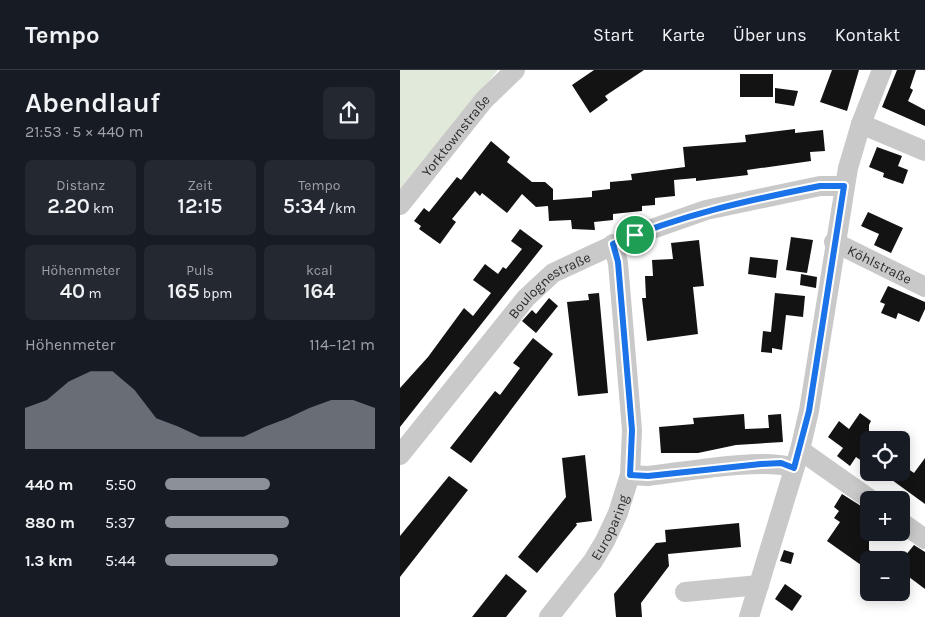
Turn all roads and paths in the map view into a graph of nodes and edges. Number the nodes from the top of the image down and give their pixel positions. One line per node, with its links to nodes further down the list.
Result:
1 (515, 70): 6 (street, Yorktownstraße)
2 (882, 70): 3 (street)
3 (861, 124): 4 (street); 5 (street)
4 (925, 151)
5 (844, 186): 7 (street); 8 (street, Boulognestraße)
6 (400, 205)
7 (834, 242): 9 (street, Köhlstraße); 11 (street)
8 (613, 244): 10 (street, Boulognestraße); 12 (street, Europaring)
9 (925, 287)
10 (400, 455)
11 (797, 459): 12 (street); 13 (street); 16 (street)
12 (630, 475): 18 (street, Europaring)
13 (860, 494)
14 (910, 528): 15 (street)
15 (925, 539)
16 (759, 585): 17 (street); 19 (street)
17 (685, 592)
18 (549, 617)
19 (749, 617)

